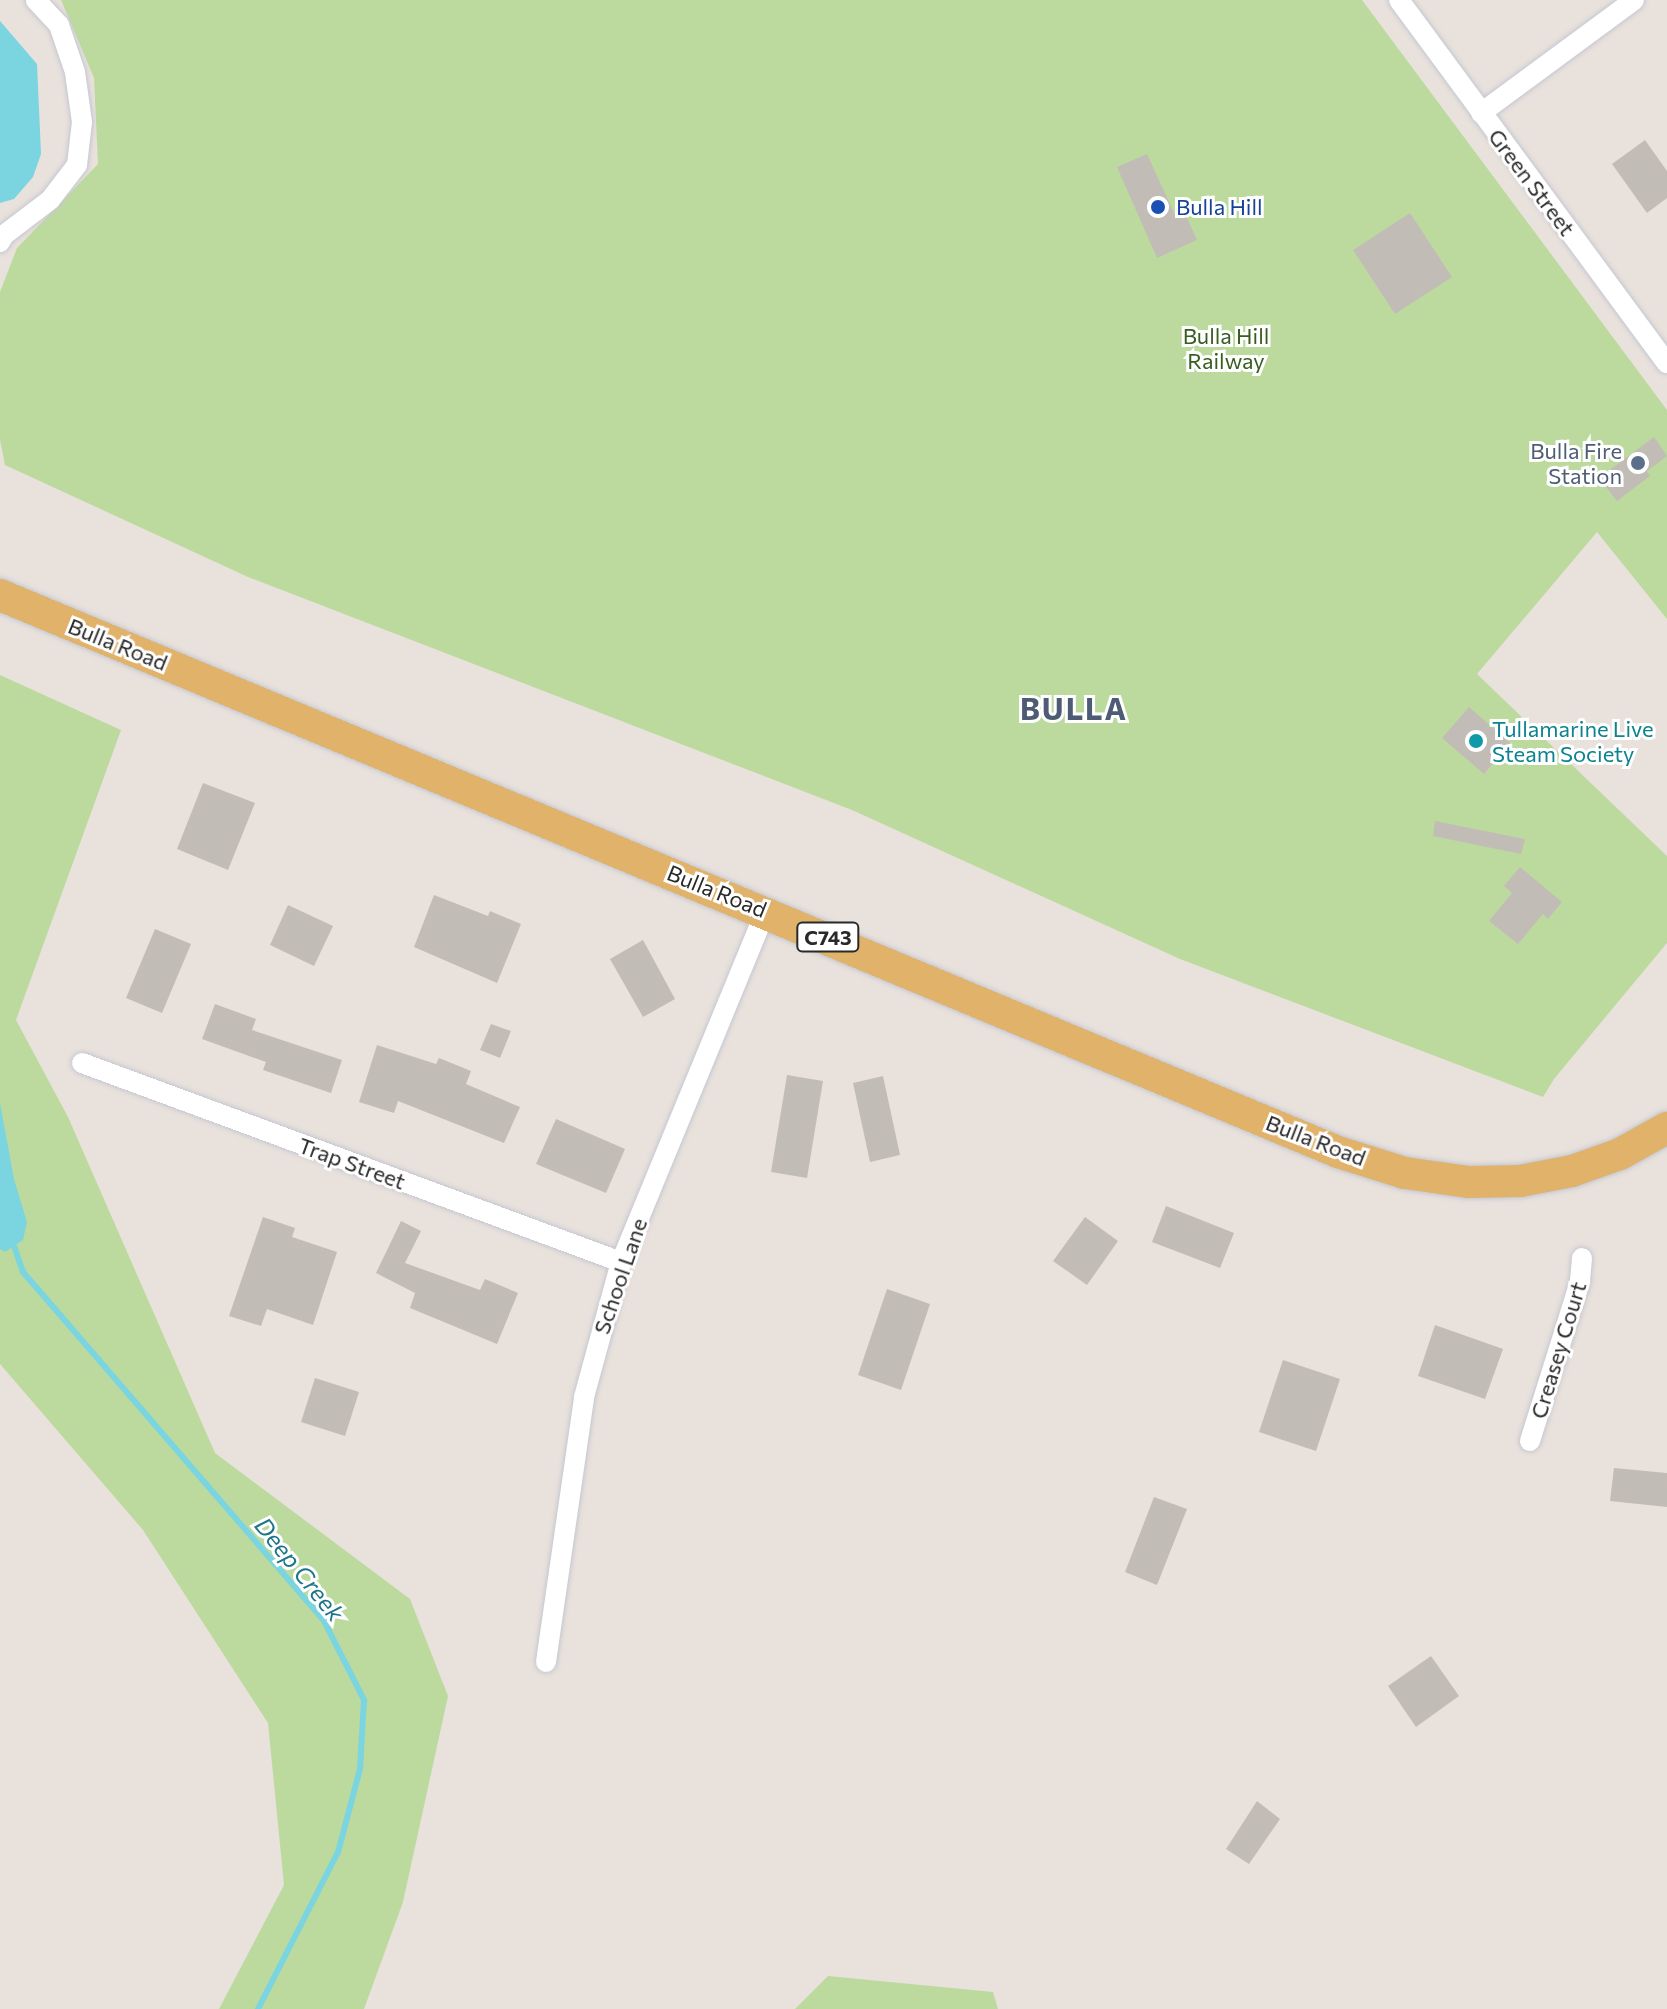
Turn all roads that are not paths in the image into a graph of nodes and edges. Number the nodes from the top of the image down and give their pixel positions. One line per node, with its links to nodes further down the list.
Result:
1 (36, 0): 5 (street)
2 (1399, 0): 4 (street, Green Street)
3 (1634, 0): 4 (street)
4 (1481, 113): 6 (street, Green Street)
5 (0, 242)
6 (1667, 363)
7 (0, 595): 8 (main road, Bulla Road / C743)
8 (766, 911): 10 (main road, Bulla Road / C743); 12 (street, School Lane)
9 (82, 1063): 12 (street, Trap Street)
10 (1667, 1128)
11 (1582, 1258): 13 (street, Creasey Court)
12 (621, 1262): 14 (street, School Lane)
13 (1530, 1441)
14 (546, 1662)

